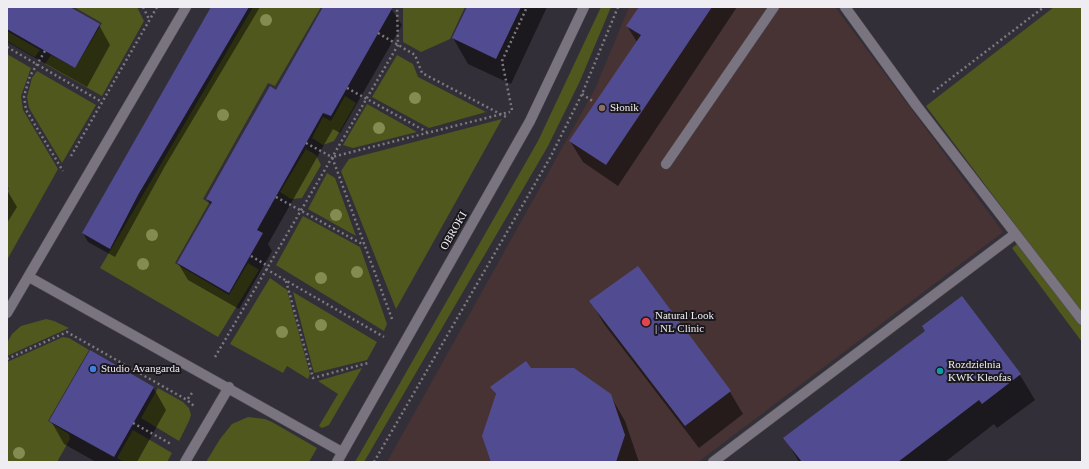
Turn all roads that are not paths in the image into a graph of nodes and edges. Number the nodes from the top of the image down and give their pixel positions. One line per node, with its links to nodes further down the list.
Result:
1 (186, 7): 7 (street)
2 (584, 7): 11 (street, OBROKI)
3 (774, 7): 5 (street)
4 (845, 7): 6 (street)
5 (666, 164)
6 (1015, 234): 9 (street); 14 (street)
7 (29, 277): 8 (street); 10 (street)
8 (7, 313)
9 (1082, 320)
10 (229, 387): 11 (street); 12 (street)
11 (342, 452): 13 (street, OBROKI)
12 (186, 462)
13 (336, 462)
14 (713, 462)

